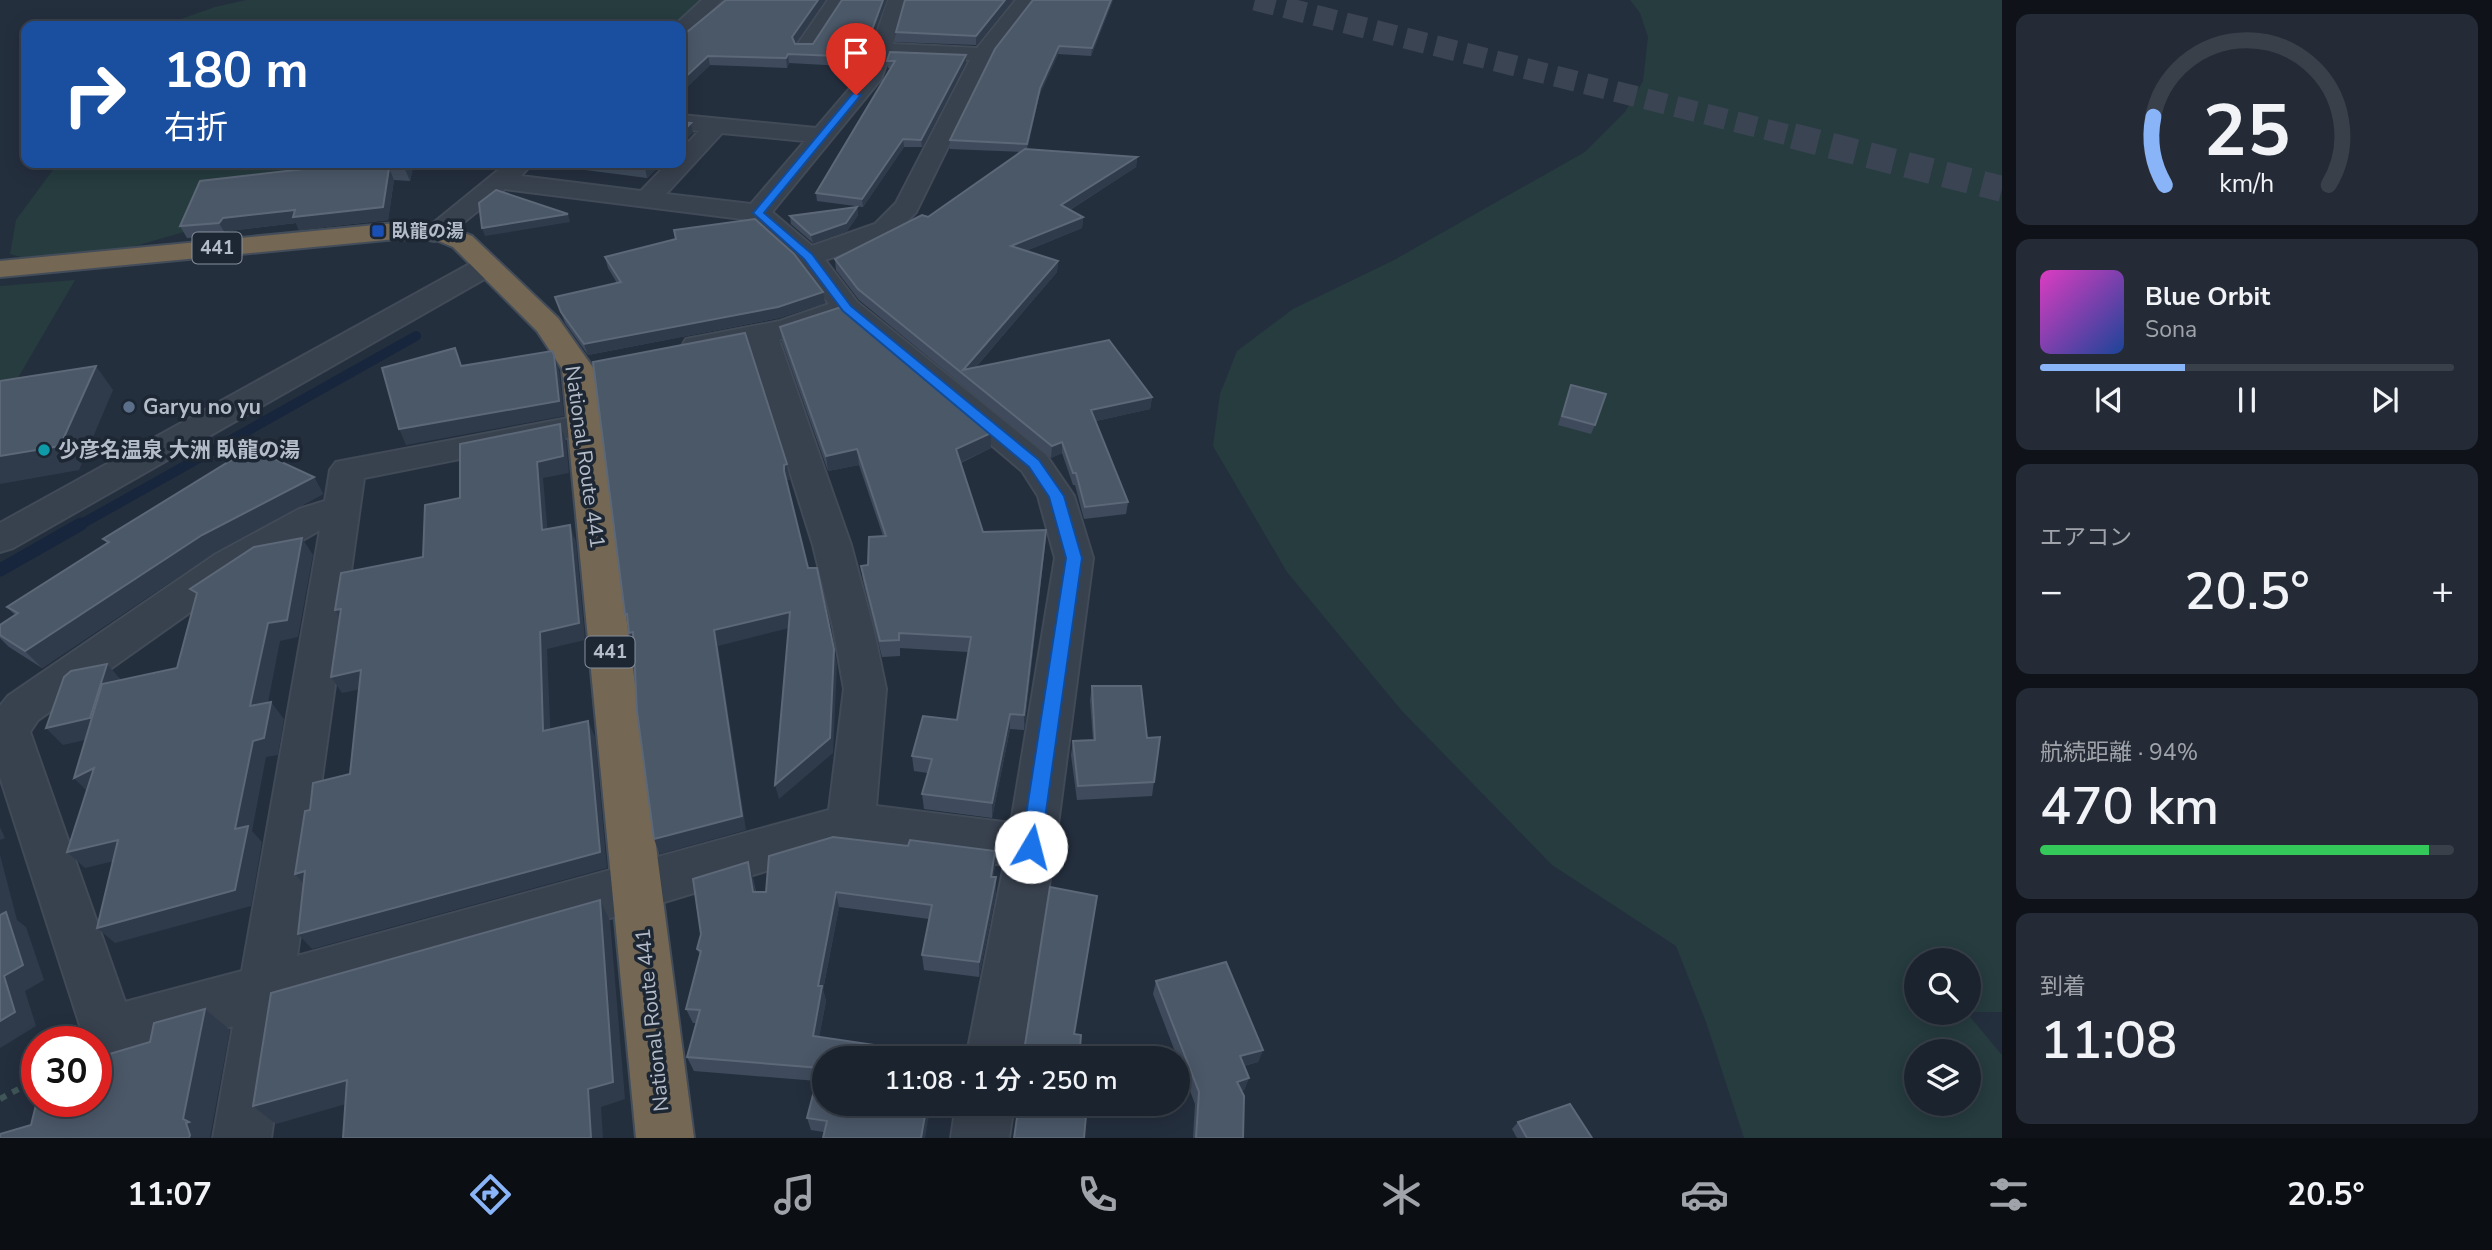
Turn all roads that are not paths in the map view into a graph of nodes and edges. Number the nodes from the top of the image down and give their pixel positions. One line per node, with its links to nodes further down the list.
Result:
1 (713, 0): 5 (street)
2 (837, 0): 6 (street)
3 (897, 0): 7 (street)
4 (1026, 0): 8 (street)
5 (686, 25)
6 (805, 48)
7 (881, 49): 8 (street); 11 (street)
8 (983, 55): 19 (street)
9 (686, 123): 10 (street)
10 (716, 126): 11 (street); 12 (street)
11 (823, 136): 17 (street)
12 (686, 159)
13 (515, 168): 15 (street)
14 (677, 168): 16 (street)
15 (498, 181): 16 (street); 18 (street)
16 (648, 200): 17 (street)
17 (758, 213): 19 (street)
18 (434, 233): 20 (highway, National Route 441 / 441); 21 (highway, National Route 441 / 441)
19 (808, 257): 22 (street)
20 (485, 267): 25 (highway, National Route 441 / 441); 27 (street)
21 (0, 269)
22 (847, 308): 23 (street); 29 (street)
23 (762, 334): 24 (street); 28 (street)
24 (670, 351)
25 (584, 425): 26 (street); 30 (highway, National Route 441 / 441)
26 (341, 509): 31 (street); 31 (street)
27 (0, 539)
28 (851, 824): 29 (street); 30 (street)
29 (1031, 847): 32 (street)
30 (638, 887): 31 (street); 35 (highway, National Route 441 / 441)
31 (264, 990): 34 (street)
32 (995, 1046)
33 (983, 1116): 36 (street)
34 (243, 1138)
35 (665, 1138)
36 (979, 1138)

